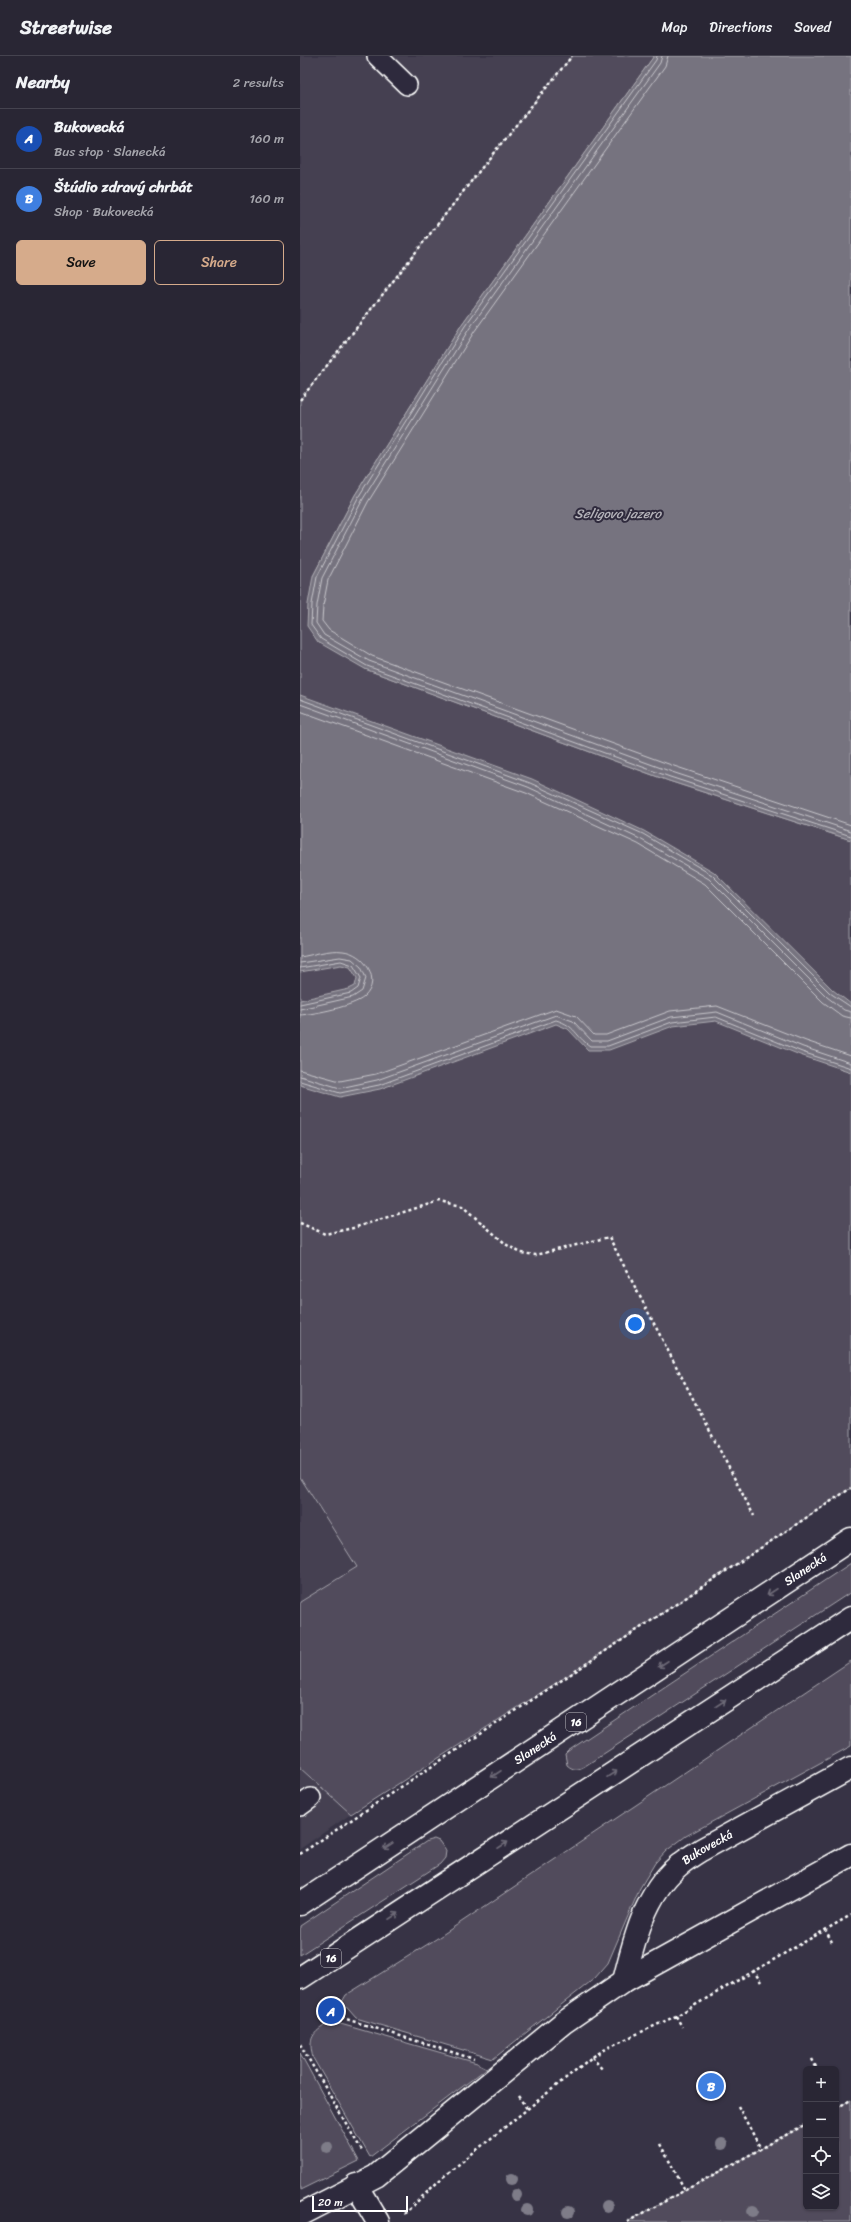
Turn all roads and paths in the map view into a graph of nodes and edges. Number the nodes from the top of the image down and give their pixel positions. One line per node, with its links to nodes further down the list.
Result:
1 (377, 56): 3 (lane)
2 (572, 56): 4 (path)
3 (407, 85)
4 (300, 400)
5 (300, 1223): 7 (path)
6 (851, 1488): 11 (path)
7 (754, 1516)
8 (851, 1540): 13 (main road, Slanecká / 16, one-way to 13)
9 (851, 1618): 18 (main road, 16, one-way to 9)
10 (851, 1768): 19 (main road, Bukovecká)
11 (300, 1854)
12 (851, 1855): 19 (main road)
13 (300, 1904)
14 (851, 1915): 15 (path)
15 (825, 1930): 16 (path); 17 (path)
16 (832, 1942)
17 (753, 1970): 20 (path); 22 (path)
18 (300, 1978)
19 (624, 1980): 29 (main road)
20 (761, 1982)
21 (331, 2011): 29 (path)
22 (676, 2016): 23 (path); 25 (path)
23 (682, 2027)
24 (300, 2044): 37 (path)
25 (592, 2057): 28 (path); 33 (path)
26 (812, 2059): 27 (path)
27 (816, 2066)
28 (602, 2069)
29 (501, 2075): 33 (path); 37 (main road)
30 (851, 2100): 32 (path)
31 (738, 2106): 36 (path)
32 (839, 2107)
33 (528, 2110): 41 (path)
34 (803, 2126): 36 (path)
35 (660, 2144): 39 (path)
36 (761, 2149): 39 (path)
37 (376, 2176): 38 (main road)
38 (356, 2185): 40 (main road); 42 (main road)
39 (685, 2190): 43 (path)
40 (300, 2215)
41 (401, 2218)
42 (378, 2222)
43 (627, 2222)

